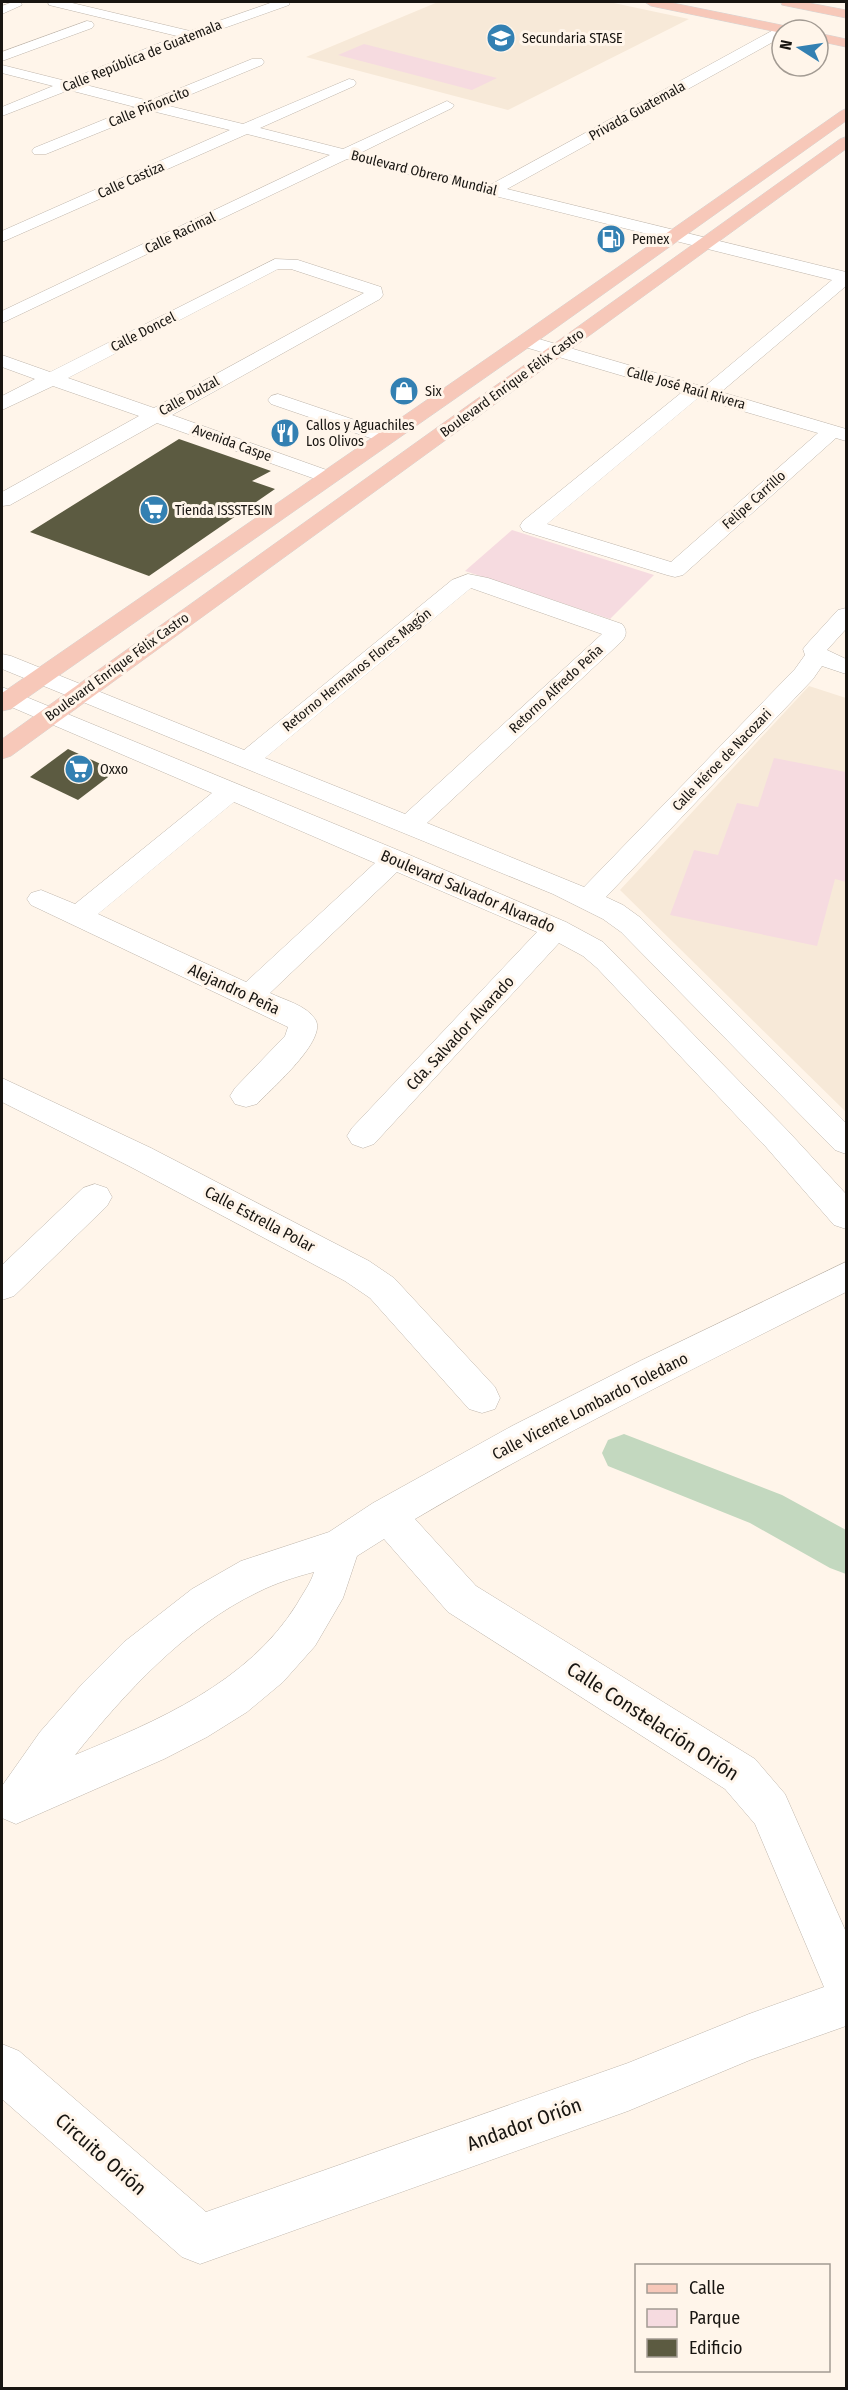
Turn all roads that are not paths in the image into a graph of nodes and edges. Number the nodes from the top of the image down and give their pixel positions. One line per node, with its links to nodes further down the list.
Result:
1 (54, 2): 5 (street)
2 (284, 2): 9 (street, Calle República de Guatemala)
3 (651, 2): 8 (main road)
4 (787, 2): 6 (main road)
5 (80, 4): 9 (street)
6 (846, 14)
7 (87, 25): 13 (street)
8 (770, 27)
9 (191, 35): 16 (street, Calle República de Guatemala)
10 (770, 38): 28 (street, Privada Guatemala)
11 (830, 39): 12 (main road)
12 (846, 42)
13 (2, 58): 16 (street, Boulevard Obrero Mundial)
14 (257, 62): 18 (street, Calle Piñoncito)
15 (2, 69): 16 (street, Boulevard Obrero Mundial)
16 (76, 82): 18 (street, Boulevard Obrero Mundial); 20 (street, Boulevard Obrero Mundial); 21 (street, Calle República de Guatemala)
17 (349, 83): 23 (street, Calle Castiza)
18 (166, 100): 20 (street, Calle Piñoncito); 23 (street, Boulevard Obrero Mundial)
19 (447, 105): 26 (street, Calle Racimal)
20 (150, 106): 24 (street, Boulevard Obrero Mundial); 27 (street, Calle Piñoncito)
21 (2, 112)
22 (846, 114): 29 (main road, Boulevard Enrique Félix Castro)
23 (261, 122): 24 (street, Calle Castiza); 26 (street, Boulevard Obrero Mundial)
24 (245, 129): 26 (street, Boulevard Obrero Mundial); 30 (street, Calle Castiza)
25 (846, 142): 31 (main road, Boulevard Enrique Félix Castro)
26 (351, 150): 28 (street, Boulevard Obrero Mundial); 34 (street, Calle Racimal)
27 (40, 151)
28 (500, 187): 29 (street, Boulevard Obrero Mundial)
29 (681, 230): 31 (street, Boulevard Obrero Mundial); 35 (main road, Boulevard Enrique Félix Castro)
30 (2, 237)
31 (712, 238): 33 (street, Boulevard Obrero Mundial); 36 (main road, Boulevard Enrique Félix Castro)
32 (285, 263): 38 (street, Calle Doncel); 42 (street, Calle Dulzal)
33 (846, 273): 39 (street)
34 (2, 318)
35 (525, 341): 36 (street, Calle José Raúl Rivera); 44 (main road, Boulevard Enrique Félix Castro)
36 (557, 350): 39 (street, Calle José Raúl Rivera); 53 (main road, Boulevard Enrique Félix Castro)
37 (2, 361): 38 (street, Avenida Caspe)
38 (52, 379): 41 (street, Calle Doncel); 42 (street, Avenida Caspe)
39 (700, 393): 43 (street, Calle José Raúl Rivera); 43 (street, Felipe Carrillo)
40 (278, 400): 44 (street)
41 (2, 404)
42 (155, 415): 45 (street, Avenida Caspe); 46 (street, Calle Dulzal)
43 (842, 432)
44 (386, 437): 45 (main road, Boulevard Enrique Félix Castro)
45 (328, 477): 52 (main road, Boulevard Enrique Félix Castro)
46 (2, 500)
47 (468, 581): 58 (street, Retorno Hermanos Flores Magón); 61 (street, Retorno Alfredo Peña)
48 (846, 615): 49 (street, Calle Héroe de Nacozari)
49 (817, 655): 51 (street); 66 (street, Calle Héroe de Nacozari)
50 (2, 661): 52 (street)
51 (846, 667)
52 (42, 677): 53 (street); 54 (main road, Boulevard Enrique Félix Castro)
53 (81, 693): 55 (main road, Boulevard Enrique Félix Castro); 56 (street)
54 (4, 699): 55 (street, Boulevard Salvador Alvarado)
55 (50, 716): 57 (main road, Boulevard Enrique Félix Castro); 59 (street, Boulevard Salvador Alvarado)
56 (195, 739): 58 (street); 59 (street)
57 (2, 751)
58 (247, 760): 61 (street)
59 (165, 764): 60 (street, Boulevard Salvador Alvarado)
60 (231, 791): 63 (street, Boulevard Salvador Alvarado); 67 (street)
61 (408, 826): 62 (street)
62 (467, 851): 64 (street); 66 (street)
63 (395, 859): 64 (street, Boulevard Salvador Alvarado); 69 (street)
64 (439, 880): 68 (street, Boulevard Salvador Alvarado)
65 (41, 899): 67 (street, Alejandro Peña)
66 (588, 900): 73 (street)
67 (78, 916): 69 (street, Alejandro Peña)
68 (556, 929): 72 (street, Cda. Salvador Alvarado); 75 (street, Boulevard Salvador Alvarado)
69 (249, 996): 71 (street, Alejandro Peña)
70 (2, 1089): 78 (street, Calle Estrella Polar)
71 (246, 1096)
72 (363, 1136)
73 (846, 1142)
74 (95, 1197): 77 (street)
75 (846, 1216)
76 (846, 1276): 79 (street, Calle Vicente Lombardo Toledano)
77 (2, 1286)
78 (482, 1398)
79 (387, 1515): 80 (street, Calle Vicente Lombardo Toledano); 82 (street, Calle Constelación Orión)
80 (340, 1546): 81 (street, Calle Vicente Lombardo Toledano); 81 (street, Calle Vicente Lombardo Toledano)
81 (9, 1804)
82 (846, 1984)
83 (846, 2003): 85 (street, Andador Orión)
84 (2, 2068): 85 (street, Circuito Orión)
85 (200, 2240)

